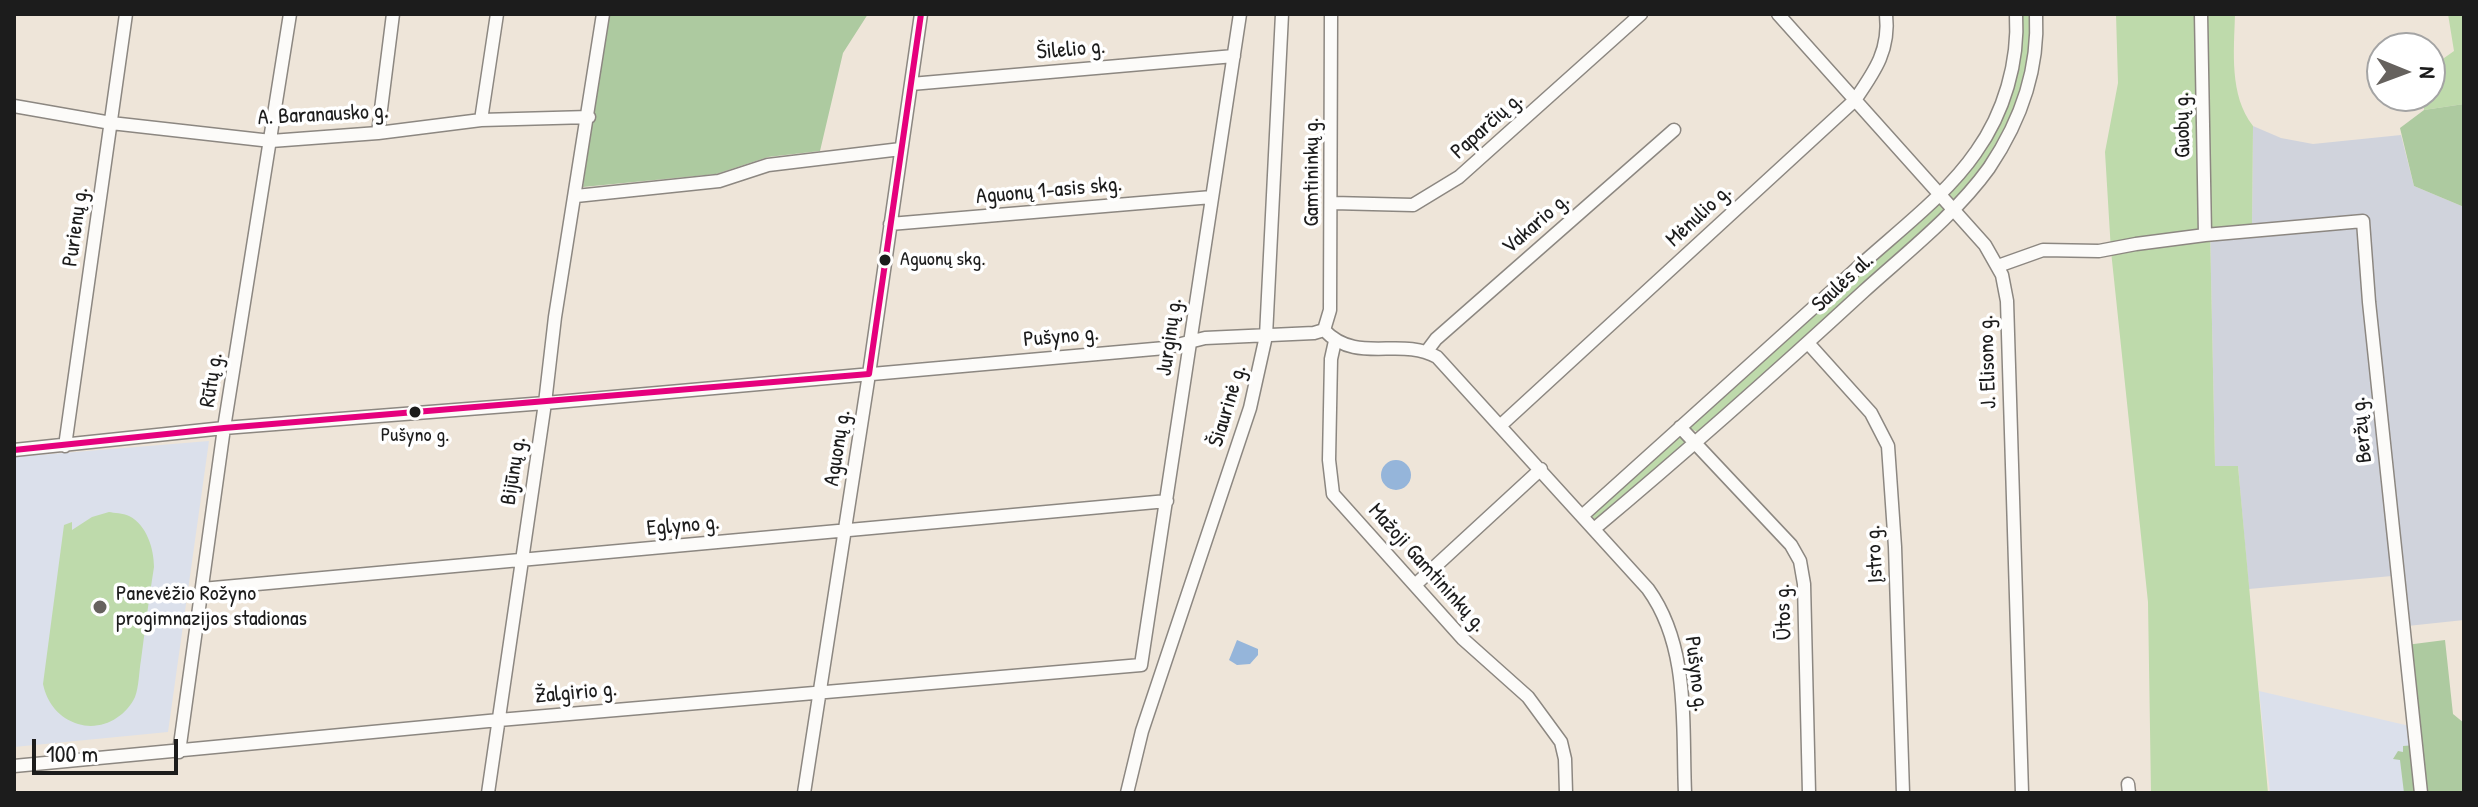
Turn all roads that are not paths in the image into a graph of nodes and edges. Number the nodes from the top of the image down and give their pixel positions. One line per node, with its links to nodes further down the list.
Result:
1 (126, 14): 22 (street, Purienų g.)
2 (290, 14): 25 (street, Rūtų g.)
3 (393, 14): 24 (street)
4 (497, 14): 21 (street)
5 (603, 14): 20 (street, Bijūnų g.)
6 (921, 14): 17 (street, Aguonų g.)
7 (1240, 14): 16 (street, Jurginų g.)
8 (1282, 14): 36 (street, Šiaurinė g.)
9 (1331, 14): 30 (street, Gamtininkų g.)
10 (1641, 14): 30 (street, Paparčių g.)
11 (1778, 14): 18 (street, J. Elisono g.)
12 (1886, 14): 18 (street, Mėnulio g.)
13 (2016, 14): 27 (street, Saulės al.)
14 (2036, 14): 31 (street, Saulės al.)
15 (2201, 14): 33 (street, Guobų g.)
16 (1234, 56): 17 (street, Šilelio g.); 29 (street, Jurginų g.)
17 (911, 84): 26 (street, Aguonų g.)
18 (1855, 100): 27 (street, J. Elisono g.); 43 (street, Mėnulio g.)
19 (14, 106): 22 (street, A. Baranausko g.)
20 (589, 117): 21 (street, A. Baranausko g.); 28 (street, Bijūnų g.)
21 (481, 120): 24 (street, A. Baranausko g.)
22 (111, 123): 25 (street, A. Baranausko g.); 47 (street, Purienų g.)
23 (1674, 130): 40 (street, Vakario g.)
24 (378, 133): 25 (street, A. Baranausko g.)
25 (271, 141): 45 (street, Rūtų g.)
26 (901, 149): 28 (street); 32 (street, Aguonų g.)
27 (1939, 193): 31 (street, J. Elisono g.); 44 (street, Saulės al.)
28 (576, 196): 42 (street, Bijūnų g.)
29 (1212, 197): 32 (street, Aguonų 1-asis skg.); 38 (street, Jurginų g.)
30 (1333, 203): 35 (street, Gamtininkų g.)
31 (1954, 209): 34 (street, J. Elisono g.); 39 (street, Saulės al.)
32 (890, 224): 41 (street, Aguonų g.)
33 (2205, 235): 34 (street); 70 (street, Beržų g.)
34 (1998, 266): 69 (street, J. Elisono g.)
35 (1324, 330): 36 (street, Pušyno g.); 37 (street)
36 (1266, 336): 38 (street, Pušyno g.); 64 (street, Šiaurinė g.)
37 (1335, 341): 40 (street); 55 (street, Mažoji Gamtininkų g.)
38 (1189, 342): 41 (street, Pušyno g.); 50 (street, Jurginų g.)
39 (1808, 343): 46 (street, Saulės al.); 68 (street, Įstro g.)
40 (1427, 351): 43 (street, Pušyno g.)
41 (869, 374): 42 (street, Pušyno g.); 53 (street, Aguonų g.)
42 (545, 403): 45 (street, Pušyno g.); 54 (street, Bijūnų g.)
43 (1501, 425): 49 (street, Pušyno g.)
44 (1680, 427): 46 (street, Ūtos g.); 51 (street, Saulės al.)
45 (224, 428): 47 (street, Pušyno g.); 56 (street, Rūtų g.)
46 (1696, 444): 52 (street, Saulės al.); 67 (street, Ūtos g.)
47 (65, 446): 48 (street, Pušyno g.)
48 (14, 450)
49 (1541, 469): 51 (street, Pušyno g.); 55 (street)
50 (1167, 501): 53 (street, Eglyno g.); 57 (street, Jurginų g.)
51 (1582, 516): 52 (street, Pušyno g.)
52 (1594, 529): 66 (street, Pušyno g.)
53 (845, 532): 54 (street, Eglyno g.); 58 (street, Aguonų g.)
54 (521, 560): 56 (street, Eglyno g.); 59 (street, Bijūnų g.)
55 (1415, 585): 65 (street, Mažoji Gamtininkų g.)
56 (202, 589): 60 (street, Rūtų g.)
57 (1141, 665): 58 (street, Žalgirio g.)
58 (819, 693): 59 (street, Žalgirio g.); 63 (street, Aguonų g.)
59 (499, 720): 60 (street, Žalgirio g.); 62 (street, Bijūnų g.)
60 (179, 752): 61 (street, Žalgirio g.)
61 (14, 766)
62 (488, 793)
63 (804, 793)
64 (1127, 793)
65 (1566, 793)
66 (1685, 793)
67 (1809, 793)
68 (1903, 793)
69 (2022, 793)
70 (2421, 793)

